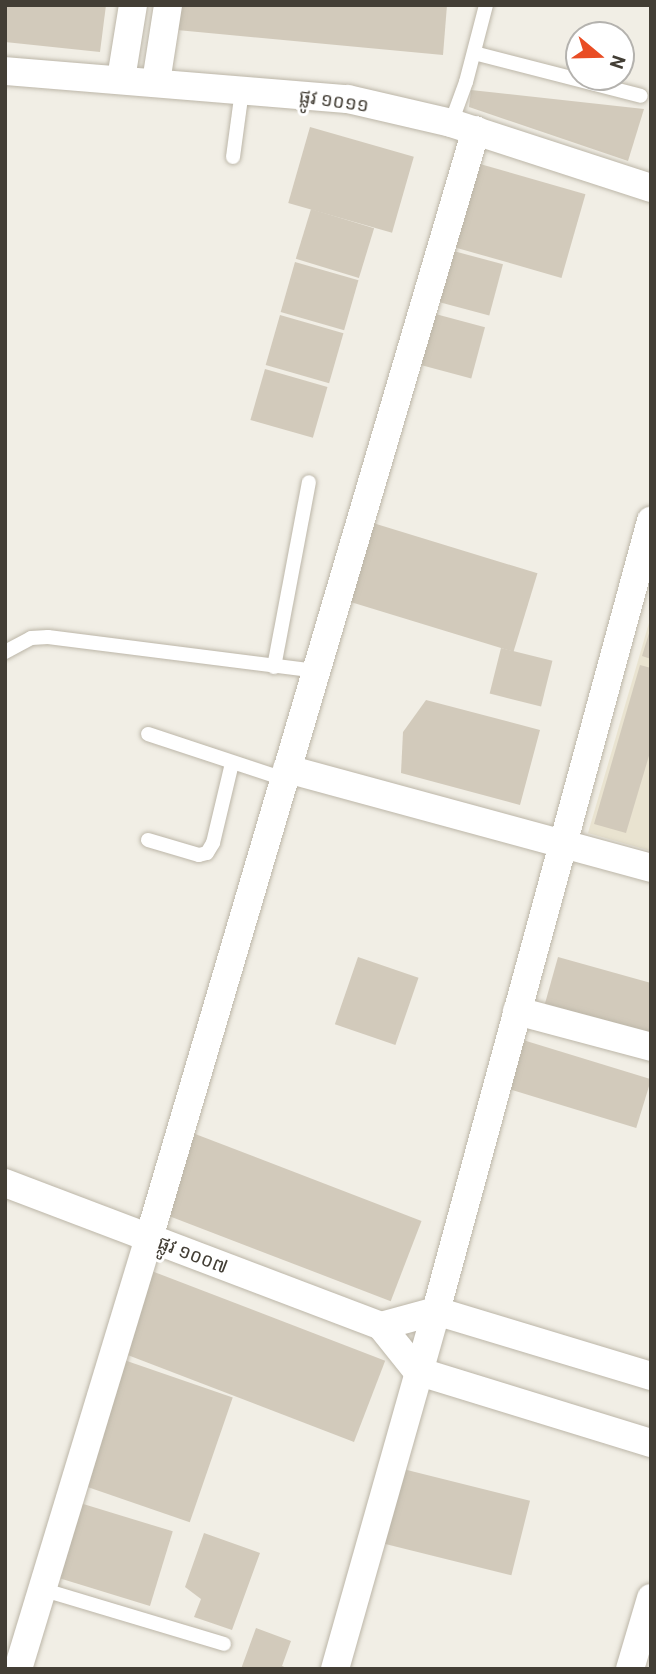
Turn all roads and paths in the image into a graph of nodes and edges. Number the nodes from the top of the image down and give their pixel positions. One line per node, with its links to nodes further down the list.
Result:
1 (133, 5): 6 (street)
2 (168, 5): 7 (street)
3 (486, 5): 4 (lane)
4 (474, 53): 9 (lane); 10 (lane)
5 (5, 71): 6 (street, ផ្លូវ ១០១១)
6 (121, 79): 7 (street, ផ្លូវ ១០១១)
7 (156, 82): 8 (street, ផ្លូវ ១០១១)
8 (242, 90): 10 (street, ផ្លូវ ១០១១); 11 (lane)
9 (641, 96)
10 (463, 126): 12 (street, ផ្លូវ ១០១១); 17 (street)
11 (233, 157)
12 (651, 188)
13 (309, 482): 16 (lane)
14 (651, 521): 22 (street)
15 (5, 652): 16 (lane)
16 (274, 667): 17 (lane)
17 (316, 671): 20 (street)
18 (148, 734): 19 (lane)
19 (232, 763): 20 (lane); 21 (lane)
20 (285, 774): 22 (street); 27 (street)
21 (148, 840)
22 (565, 842): 23 (street); 24 (street)
23 (651, 868)
24 (517, 1011): 25 (street); 28 (street)
25 (651, 1047)
26 (5, 1183): 27 (street, ផ្លូវ ១០០៧)
27 (149, 1238): 29 (street, ផ្លូវ ១០០៧); 33 (street)
28 (436, 1311): 29 (street); 30 (street); 31 (street)
29 (381, 1326): 30 (street)
30 (417, 1371): 32 (street); 37 (street)
31 (651, 1376)
32 (651, 1443)
33 (41, 1589): 35 (lane); 36 (street)
34 (651, 1598): 38 (street)
35 (224, 1644)
36 (18, 1669)
37 (335, 1669)
38 (630, 1669)

